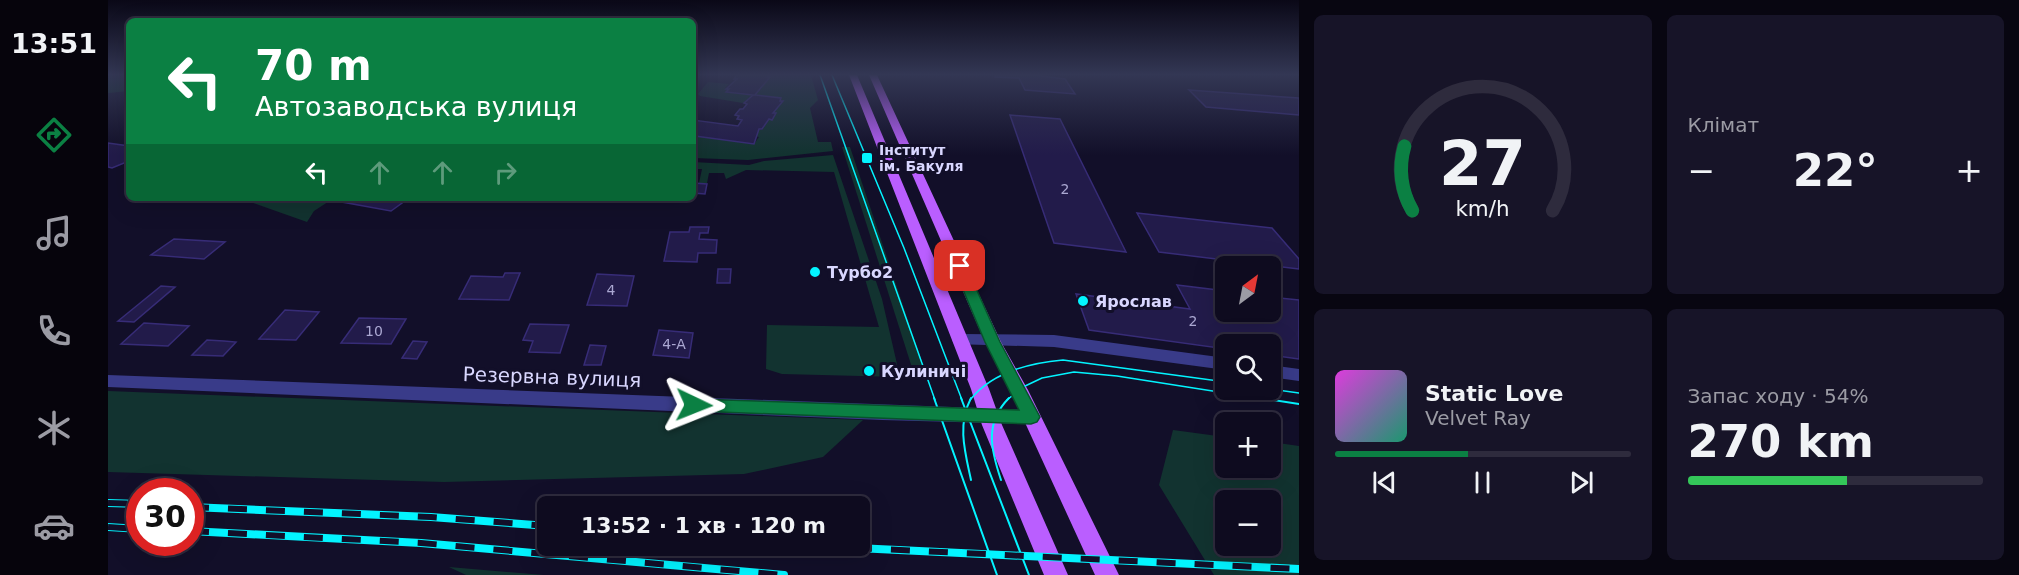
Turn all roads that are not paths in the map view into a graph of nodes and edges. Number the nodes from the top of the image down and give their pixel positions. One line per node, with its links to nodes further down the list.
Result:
1 (864, 102): 3 (main road)
2 (885, 102): 4 (main road)
3 (960, 340): 4 (street); 10 (main road)
4 (993, 342): 5 (street); 9 (main road)
5 (1215, 363)
6 (1281, 373): 7 (street)
7 (1299, 375)
8 (108, 381): 10 (street, Резервна вулиця)
9 (1031, 417): 10 (street, Резервна вулиця); 12 (main road)
10 (991, 420): 11 (main road)
11 (1056, 575)
12 (1107, 575)

